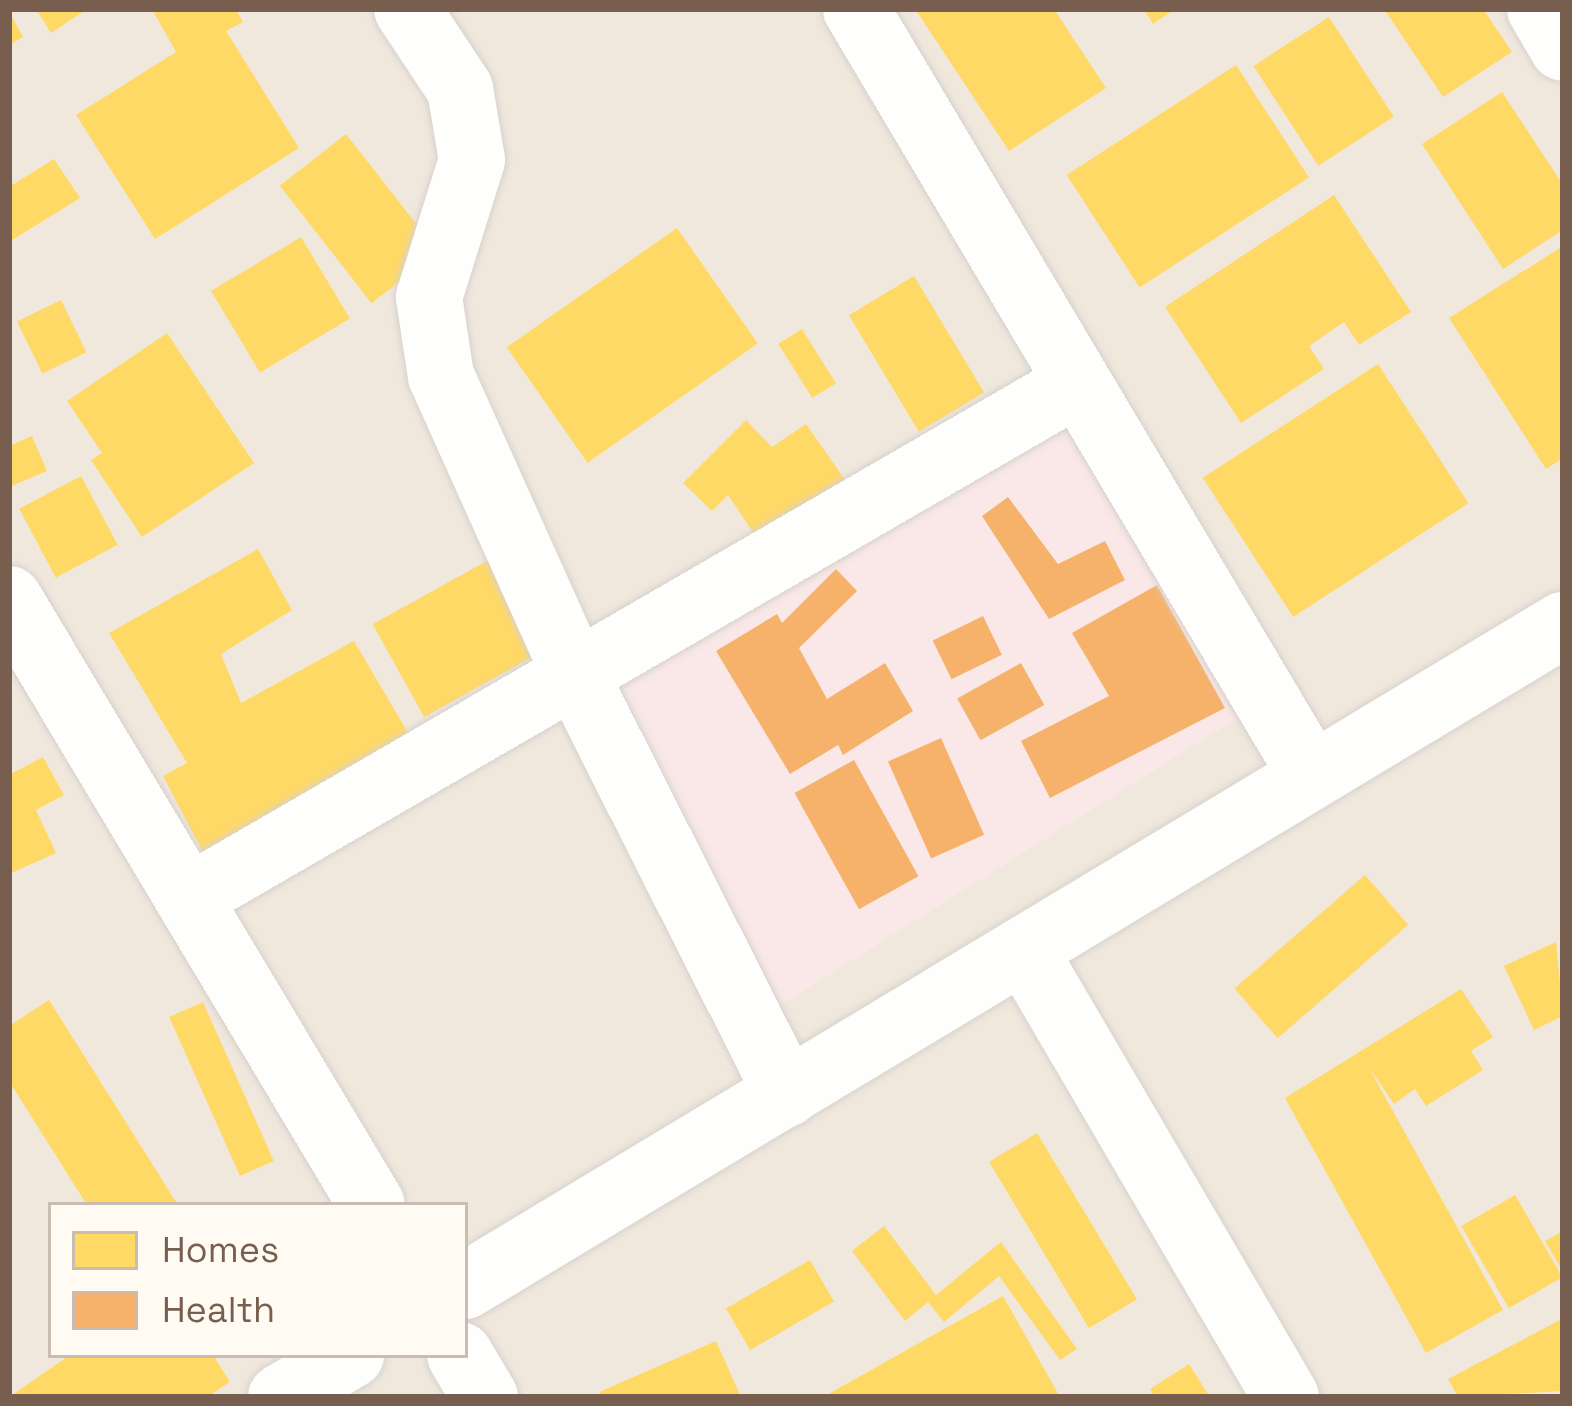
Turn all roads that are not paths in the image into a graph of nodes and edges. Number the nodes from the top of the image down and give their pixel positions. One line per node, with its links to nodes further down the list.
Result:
1 (407, 9): 8 (street)
2 (856, 9): 5 (street)
3 (1540, 9): 4 (street)
4 (1563, 48)
5 (1078, 383): 8 (street); 9 (street)
6 (9, 599): 10 (street)
7 (1563, 625): 9 (street)
8 (575, 674): 10 (street); 12 (street)
9 (1312, 776): 11 (street)
10 (192, 896): 13 (street)
11 (1024, 950): 12 (street); 19 (street)
12 (787, 1093): 14 (street)
13 (370, 1202)
14 (468, 1284)
15 (346, 1358): 17 (street)
16 (462, 1358): 18 (street)
17 (281, 1397)
18 (485, 1397)
19 (1286, 1397)

